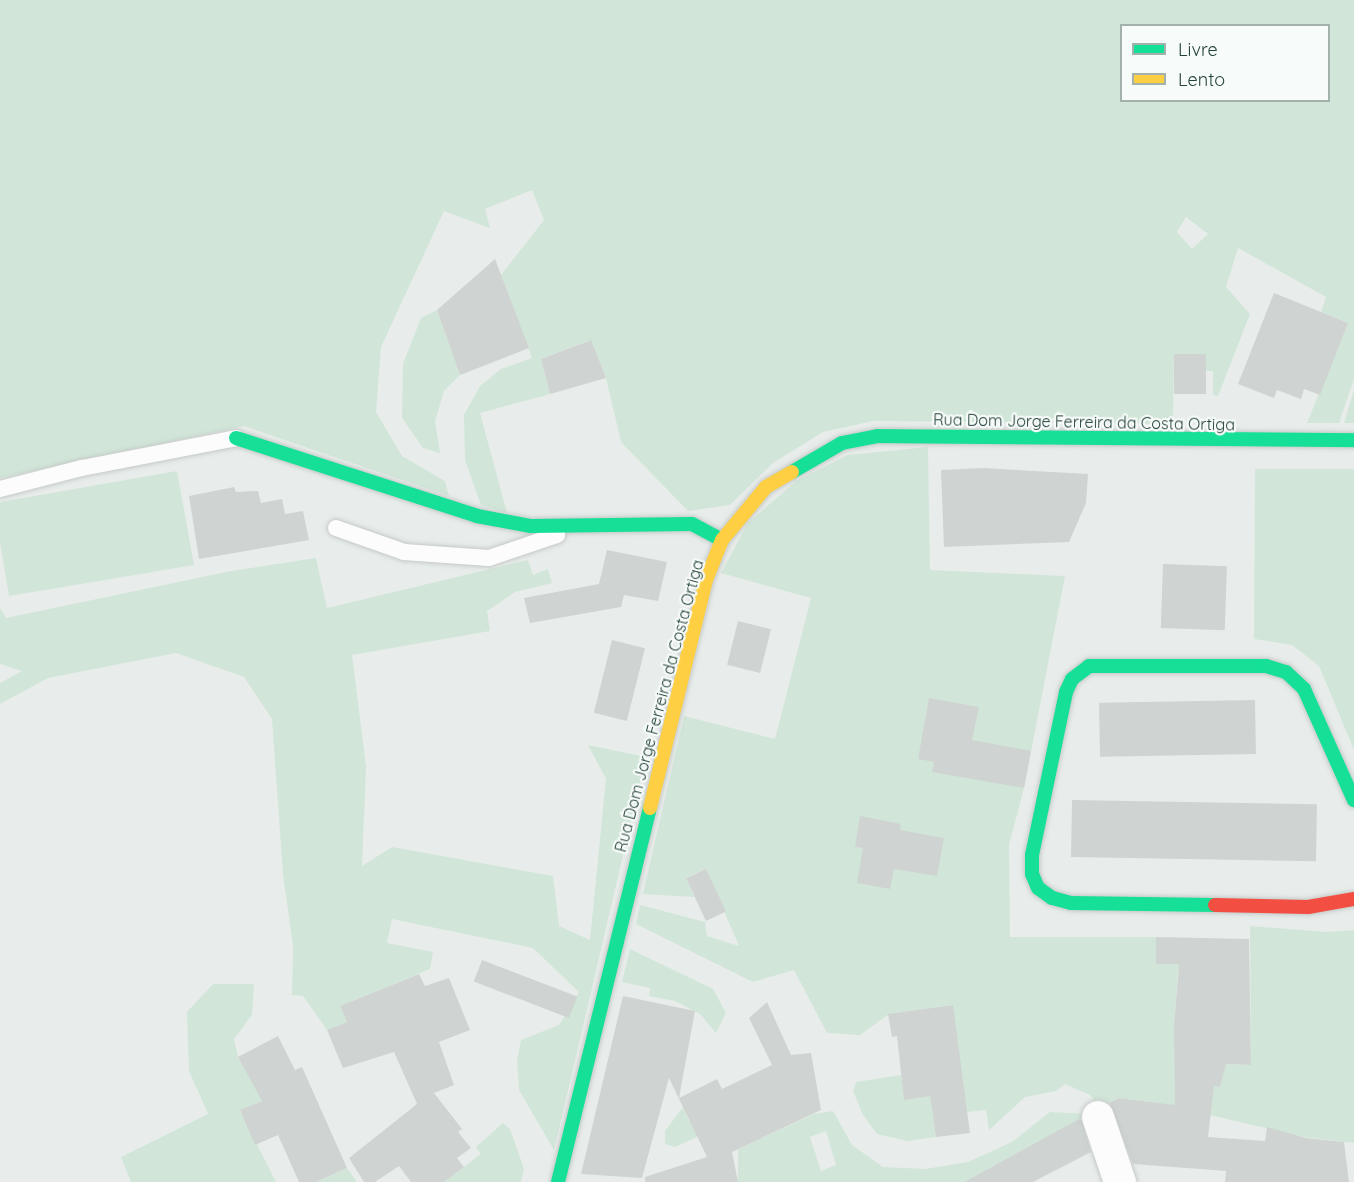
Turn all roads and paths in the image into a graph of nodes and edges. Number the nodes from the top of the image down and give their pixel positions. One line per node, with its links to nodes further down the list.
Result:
1 (236, 438): 3 (lane); 4 (street)
2 (1354, 440): 6 (street, Rua Dom Jorge Ferreira da Costa Ortiga)
3 (0, 489)
4 (580, 527): 5 (lane); 6 (street)
5 (336, 528)
6 (722, 540): 10 (street, Rua Dom Jorge Ferreira da Costa Ortiga)
7 (1354, 800): 8 (street)
8 (1354, 899)
9 (1098, 1117): 11 (street)
10 (558, 1182)
11 (1120, 1182)

